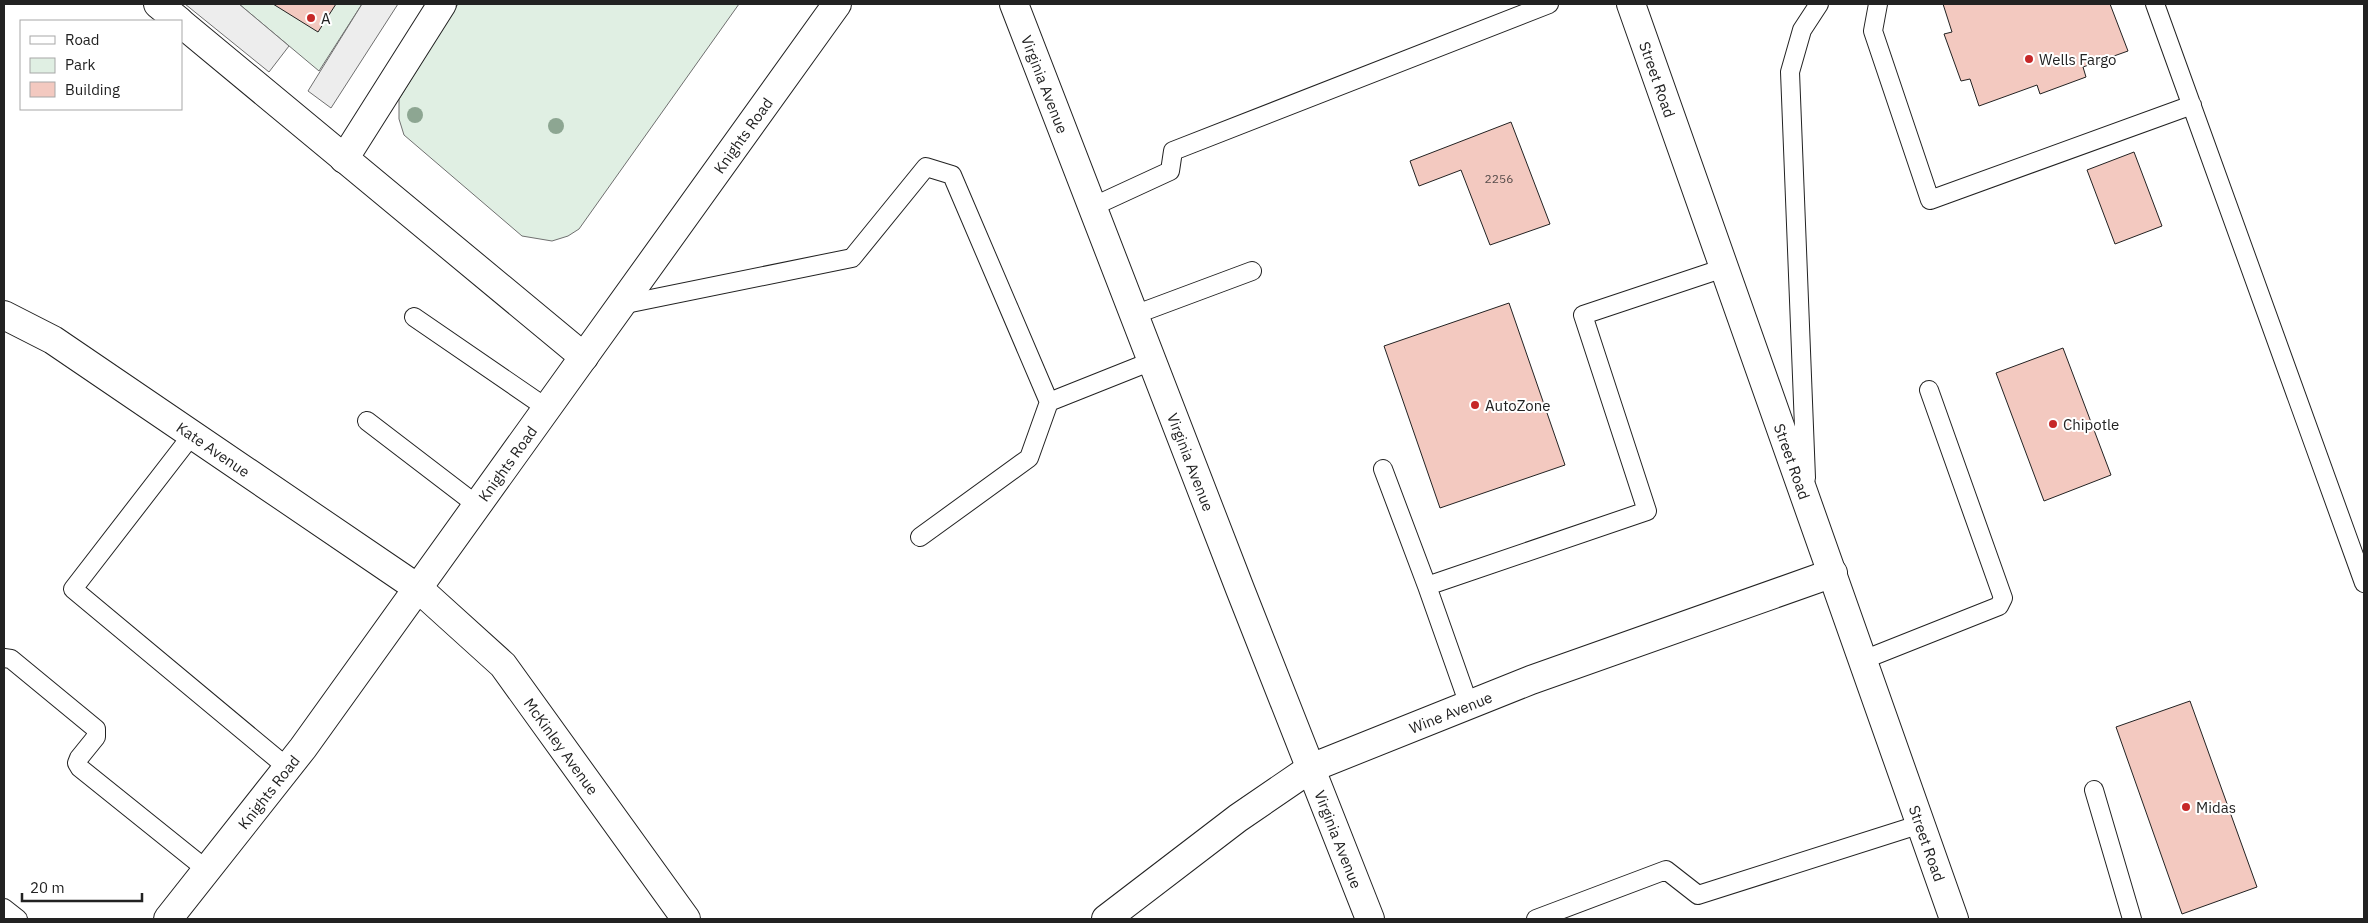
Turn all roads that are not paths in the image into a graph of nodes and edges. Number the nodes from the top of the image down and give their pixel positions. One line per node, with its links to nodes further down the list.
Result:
1 (158, 4): 10 (street)
2 (442, 4): 13 (street)
3 (837, 4): 17 (street, Knights Road)
4 (1014, 4): 14 (street, Virginia Avenue)
5 (1549, 4): 14 (lane)
6 (1631, 4): 15 (street, Street Road)
7 (1819, 4): 29 (lane)
8 (1878, 4): 12 (lane)
9 (2154, 4): 12 (lane)
10 (178, 20)
11 (182, 24): 13 (street)
12 (2192, 104): 33 (lane)
13 (344, 159): 21 (street)
14 (1092, 208): 19 (street, Virginia Avenue)
15 (1724, 268): 29 (street, Street Road); 34 (lane)
16 (1252, 271): 19 (lane)
17 (621, 305): 21 (street, Knights Road); 24 (lane)
18 (4, 315): 27 (street, Kate Avenue)
19 (1134, 315): 22 (street, Virginia Avenue)
20 (414, 317): 25 (lane)
21 (584, 357): 25 (street, Knights Road)
22 (1152, 361): 24 (lane); 40 (street, Virginia Avenue)
23 (1929, 390): 37 (lane)
24 (1049, 402): 31 (lane)
25 (548, 409): 30 (street, Knights Road)
26 (367, 421): 30 (lane)
27 (192, 435): 35 (street, Kate Avenue); 39 (lane)
28 (1384, 469): 34 (lane)
29 (1806, 499): 32 (street, Street Road)
30 (478, 506): 35 (street, Knights Road)
31 (920, 537)
32 (1832, 573): 37 (street, Street Road); 38 (street, Wine Avenue)
33 (2364, 583)
34 (1427, 586): 38 (lane)
35 (419, 589): 39 (street, Knights Road); 47 (street, McKinley Avenue)
36 (4, 658): 43 (lane)
37 (1863, 660): 42 (street, Street Road)
38 (1469, 705): 40 (street, Wine Avenue)
39 (288, 768): 43 (street, Knights Road)
40 (1311, 768): 48 (street, Wine Avenue); 49 (street, Virginia Avenue)
41 (2094, 790): 52 (lane)
42 (1921, 824): 50 (lane); 51 (street, Street Road)
43 (207, 870): 46 (street, Knights Road)
44 (4, 908): 45 (lane)
45 (18, 919)
46 (168, 919)
47 (686, 919)
48 (1106, 919)
49 (1370, 919)
50 (1536, 919)
51 (1954, 919)
52 (2132, 919)

